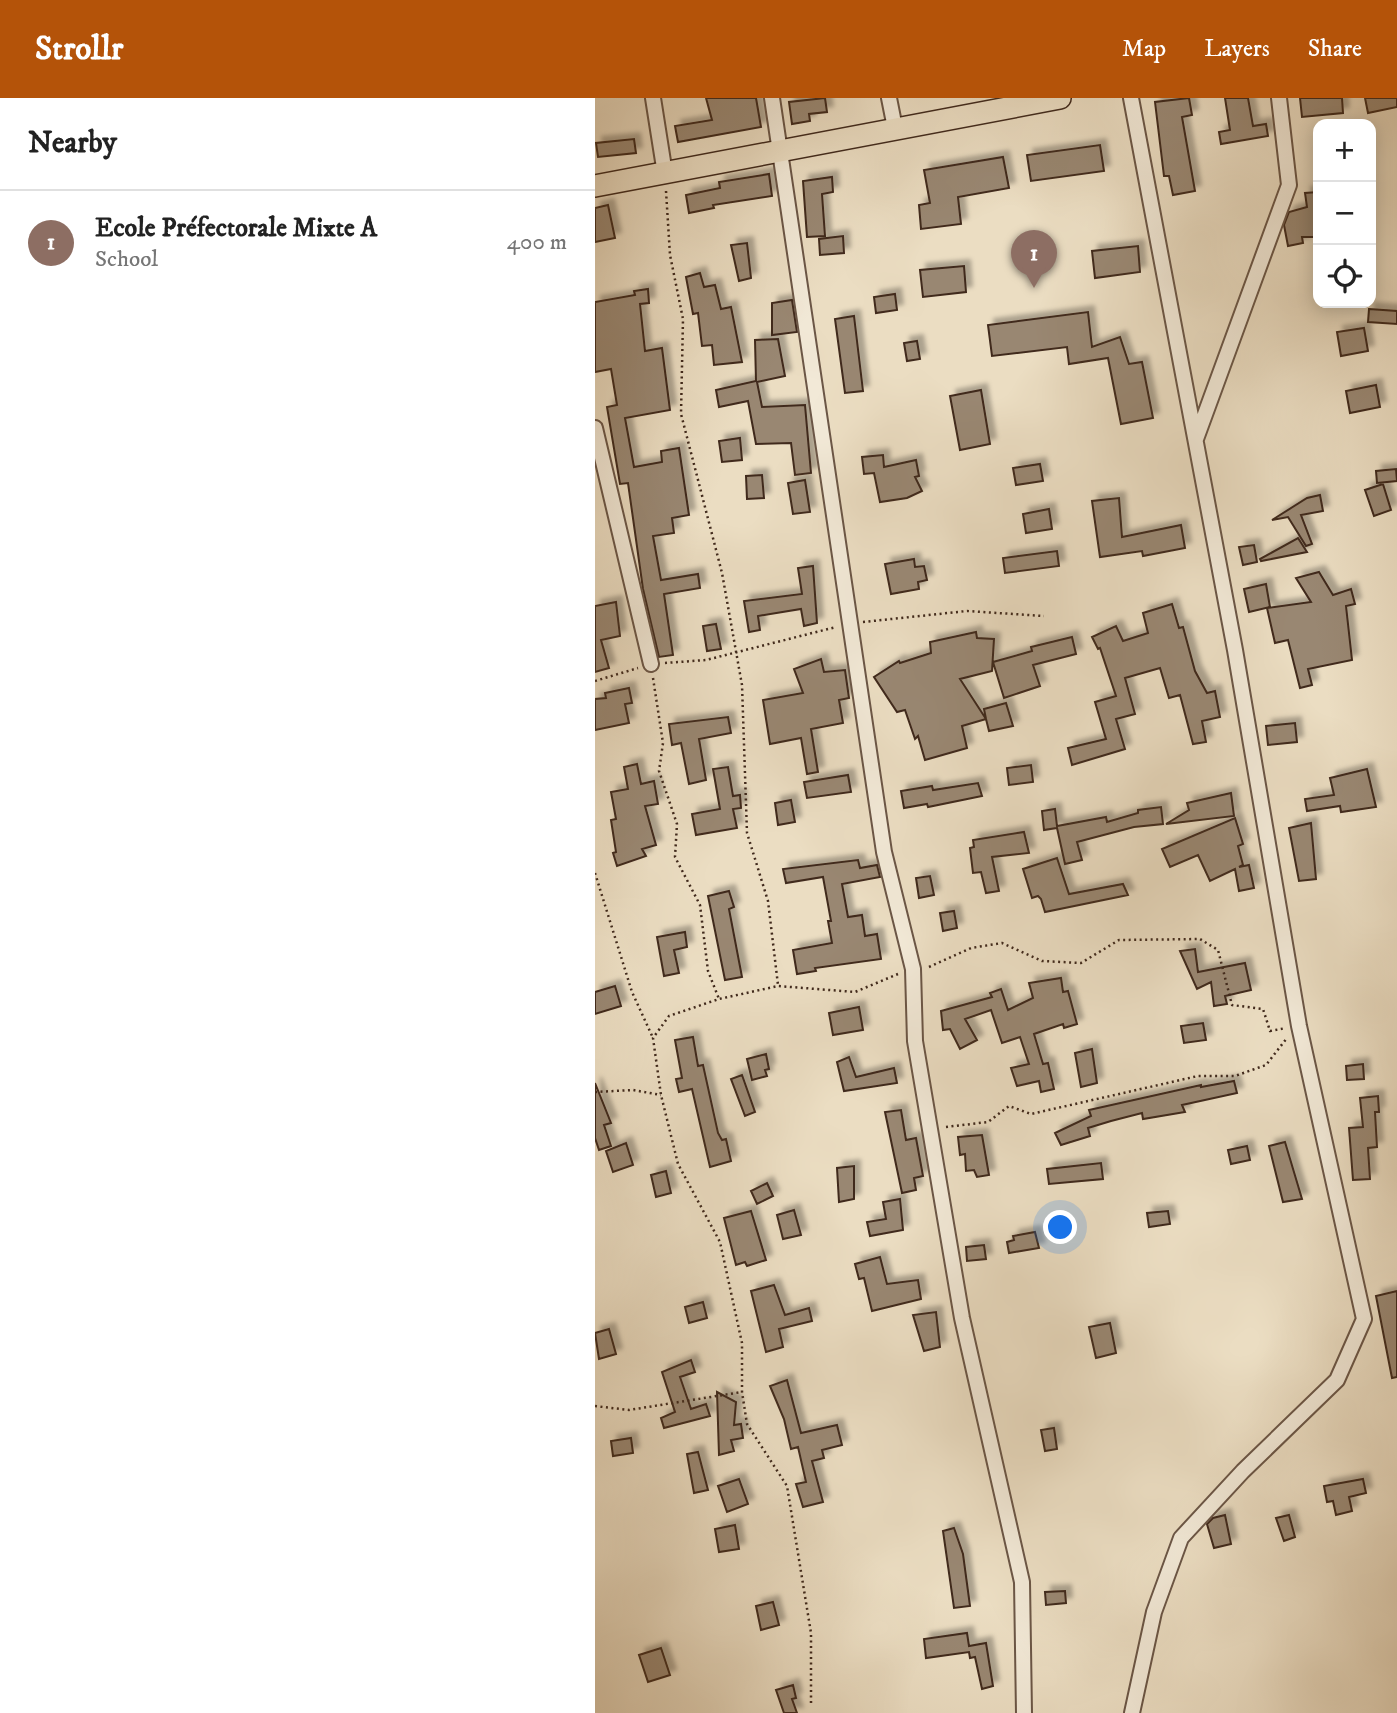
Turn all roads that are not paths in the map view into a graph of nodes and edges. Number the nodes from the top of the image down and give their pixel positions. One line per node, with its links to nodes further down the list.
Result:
1 (653, 98): 9 (street)
2 (772, 98): 8 (street)
3 (889, 98): 7 (street)
4 (1060, 98): 7 (main road)
5 (1131, 98): 12 (street)
6 (1279, 98): 12 (street)
7 (895, 128): 8 (main road)
8 (780, 153): 9 (main road); 14 (street)
9 (665, 174): 10 (main road)
10 (595, 186)
11 (595, 428): 13 (street)
12 (1196, 441): 15 (street)
13 (651, 664)
14 (1024, 1713)
15 (1132, 1713)

